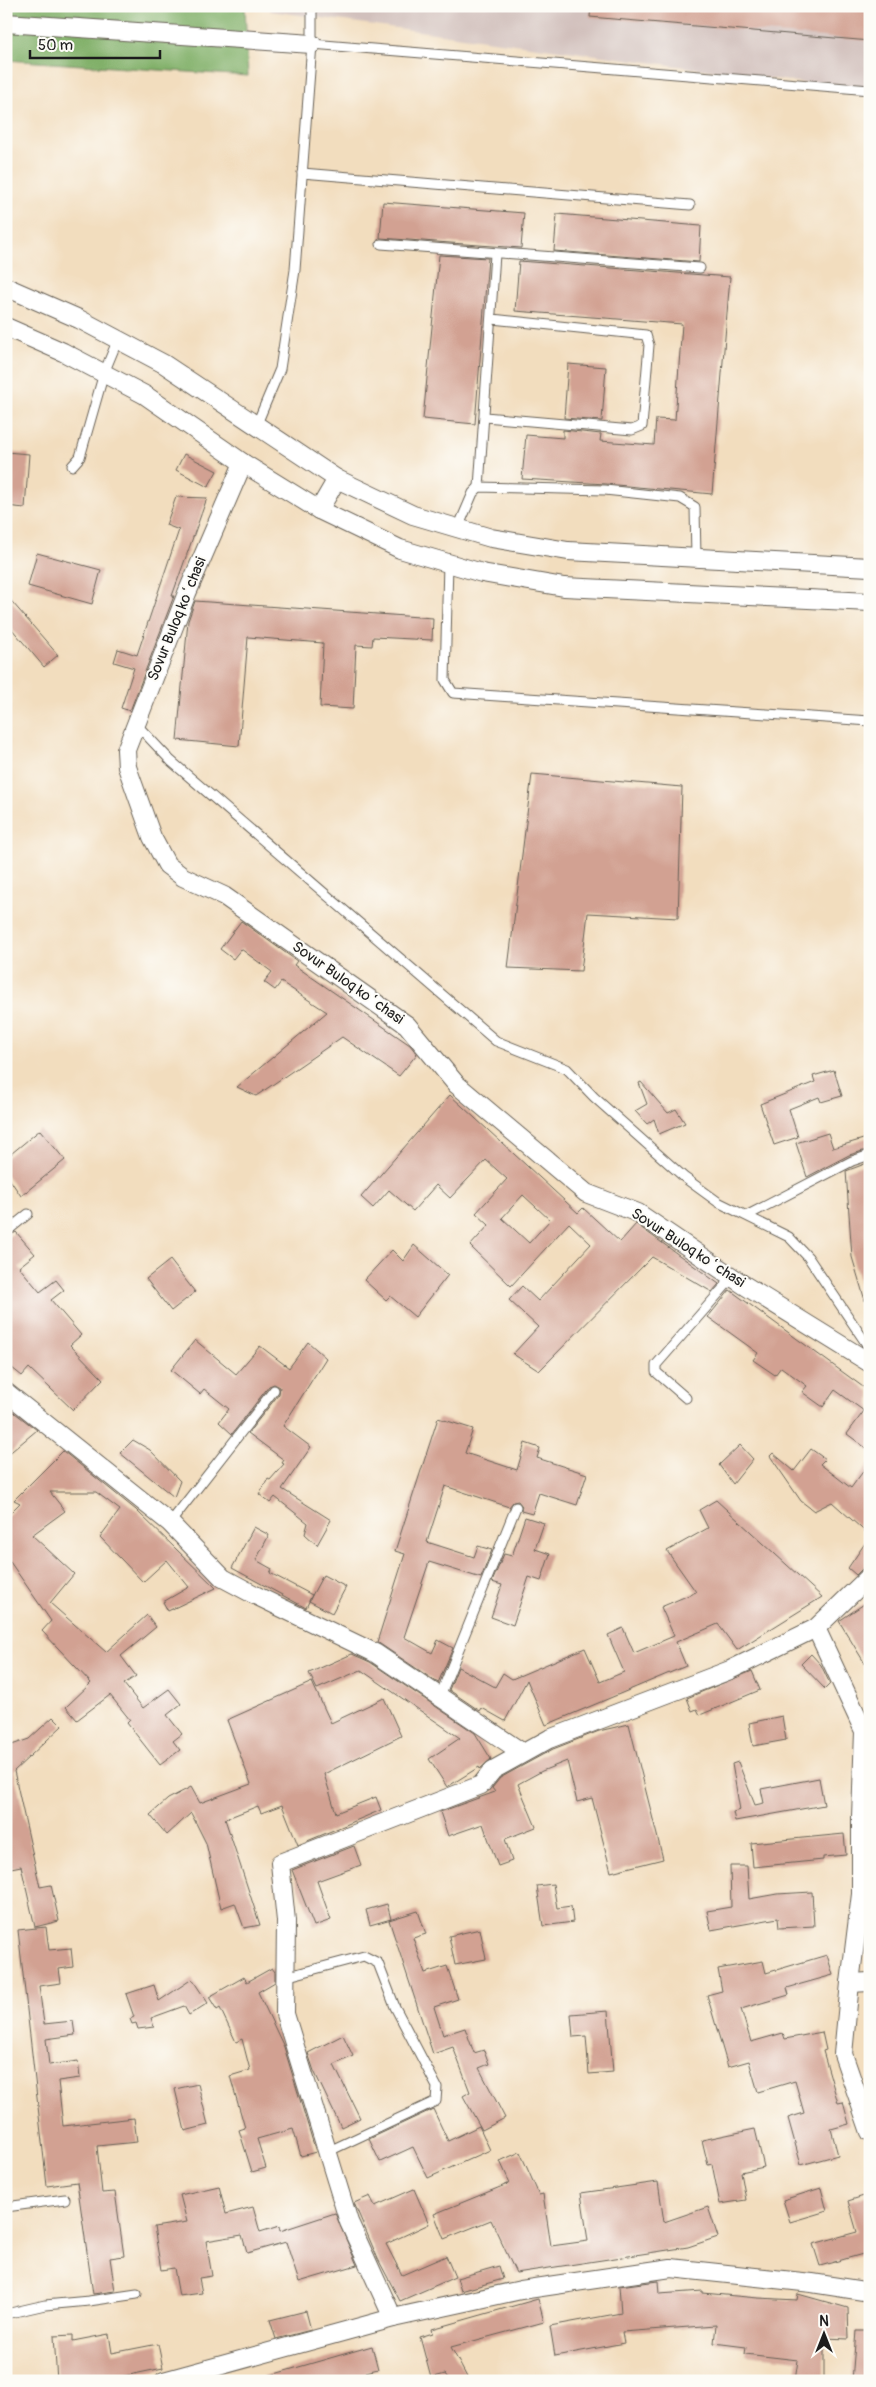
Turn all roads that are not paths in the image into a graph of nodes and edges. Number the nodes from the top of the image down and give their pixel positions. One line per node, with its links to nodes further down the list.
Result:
1 (312, 6): 3 (lane)
2 (6, 23): 3 (street)
3 (312, 44): 4 (lane); 5 (lane)
4 (870, 90)
5 (302, 173): 6 (lane); 16 (lane)
6 (690, 205)
7 (381, 244): 8 (lane)
8 (495, 254): 9 (lane); 11 (lane)
9 (700, 268)
10 (6, 287): 13 (street)
11 (492, 320): 15 (lane); 15 (lane)
12 (6, 327): 14 (street)
13 (118, 339): 14 (lane); 16 (street)
14 (104, 373): 17 (street); 18 (lane)
15 (485, 417): 20 (lane)
16 (256, 426): 19 (street)
17 (243, 463): 21 (street); 28 (street, Sovur Buloq koʻchasi)
18 (72, 466)
19 (337, 478): 21 (street); 22 (street)
20 (480, 488): 22 (lane); 23 (lane)
21 (319, 510): 24 (street)
22 (458, 528): 23 (street)
23 (696, 558): 25 (street)
24 (448, 563): 26 (street); 27 (lane)
25 (870, 567)
26 (870, 602)
27 (870, 721)
28 (136, 724): 31 (lane); 33 (street, Sovur Buloq koʻchasi)
29 (870, 1155): 31 (lane)
30 (28, 1214): 32 (lane)
31 (748, 1215): 34 (lane)
32 (6, 1232)
33 (733, 1277): 36 (street, Sovur Buloq koʻchasi); 39 (lane)
34 (866, 1338): 35 (lane)
35 (870, 1349)
36 (870, 1363)
37 (274, 1390): 41 (lane)
38 (6, 1392): 41 (street)
39 (686, 1398)
40 (516, 1507): 44 (lane)
41 (170, 1524): 44 (street)
42 (870, 1576): 43 (street)
43 (816, 1628): 45 (street); 48 (street)
44 (440, 1696): 45 (street)
45 (524, 1753): 46 (street)
46 (285, 1977): 50 (street); 50 (lane)
47 (870, 1982): 48 (street)
48 (850, 1983): 49 (street)
49 (870, 2132)
50 (327, 2152): 56 (street)
51 (65, 2199): 52 (lane)
52 (6, 2207)
53 (870, 2292): 56 (street)
54 (137, 2294): 55 (lane)
55 (6, 2314)
56 (393, 2318): 57 (street)
57 (164, 2381)

